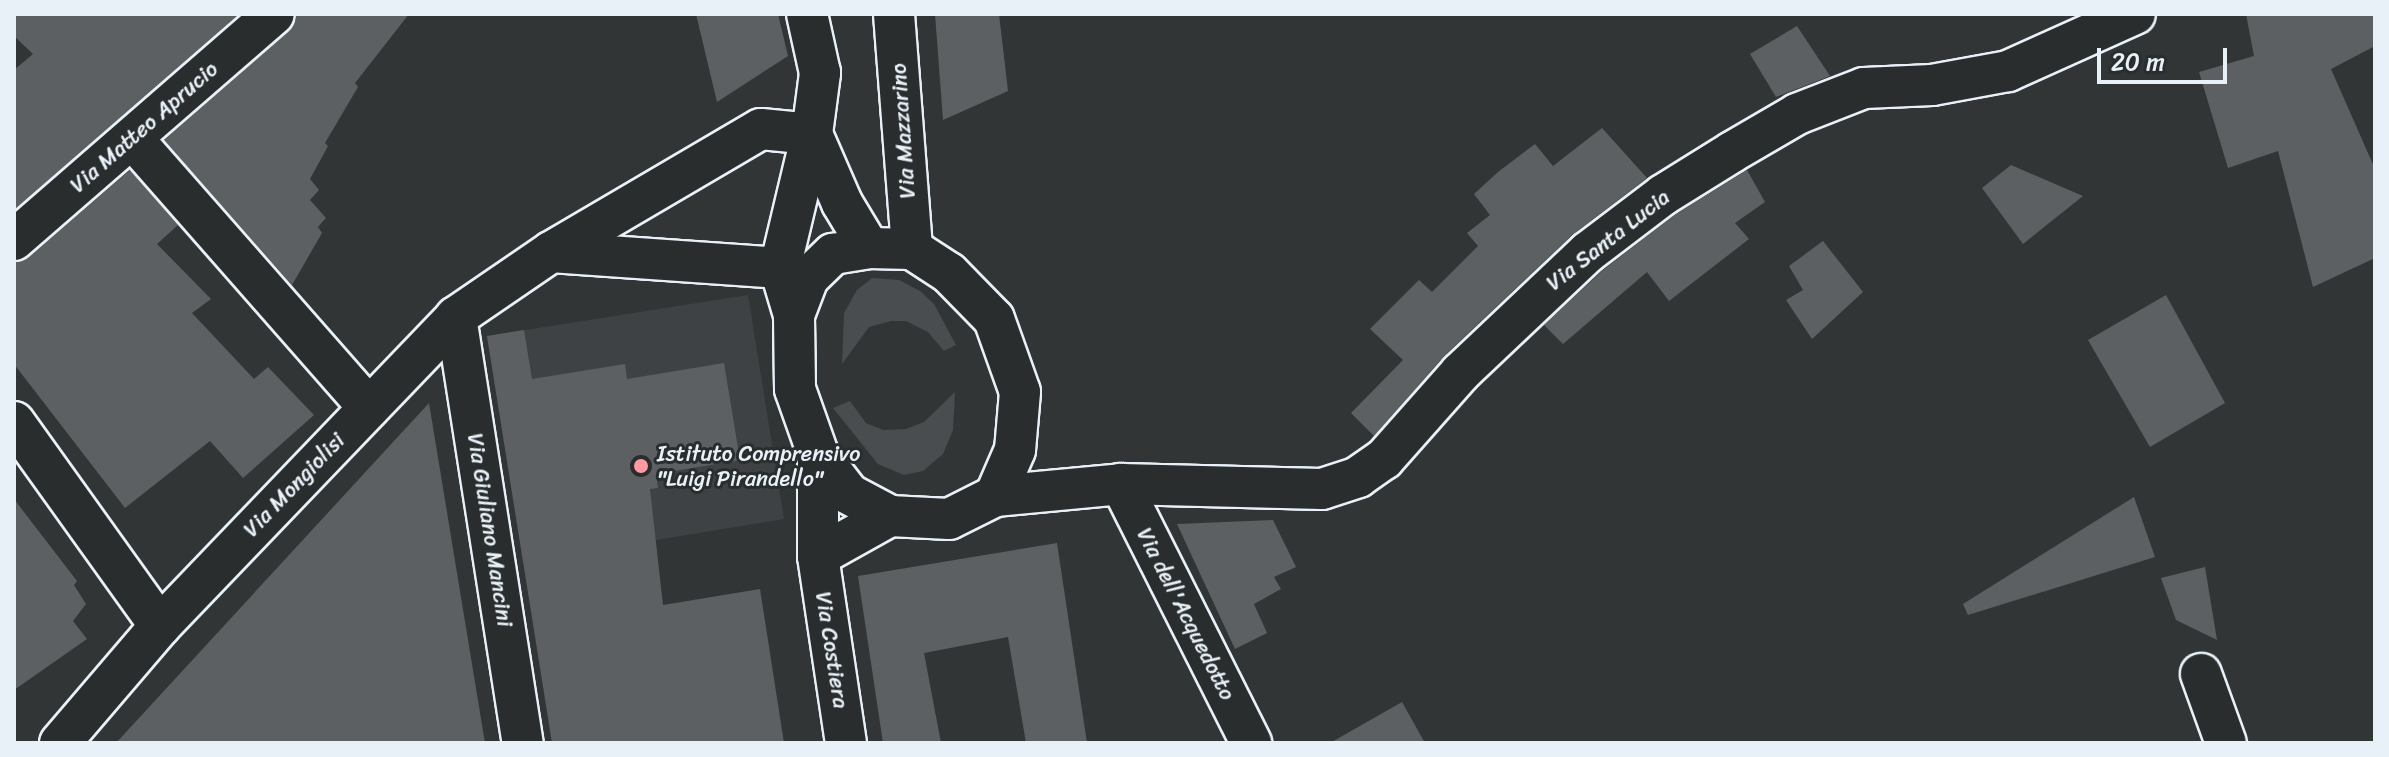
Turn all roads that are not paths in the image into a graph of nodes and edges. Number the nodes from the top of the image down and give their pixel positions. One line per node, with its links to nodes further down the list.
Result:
1 (274, 14): 6 (street, Via Matteo Aprucio)
2 (807, 14): 5 (street)
3 (894, 14): 9 (street, Via Mazzarino)
4 (2135, 14): 17 (street, Via Santa Lucia)
5 (812, 134): 8 (street); 10 (street, Via Mongiolisi); 11 (street)
6 (132, 138): 7 (street, Via Matteo Aprucio); 14 (street)
7 (14, 240)
8 (869, 248): 9 (street); 12 (street)
9 (912, 249): 18 (street)
10 (551, 252): 11 (street); 13 (street, Via Mongiolisi)
11 (780, 268): 12 (street)
12 (794, 315): 16 (street)
13 (456, 317): 14 (street, Via Mongiolisi); 24 (street, Via Giuliano Mancini)
14 (369, 408): 21 (street, Via Mongiolisi)
15 (14, 422): 21 (street)
16 (818, 454): 19 (street); 20 (street, Via Costiera)
17 (1121, 484): 18 (street, Via Santa Lucia); 26 (street, Via dell'Acquedotto)
18 (995, 496): 19 (street)
19 (890, 516): 20 (street)
20 (818, 556): 25 (street, Via Costiera)
21 (160, 626): 23 (street, Via Mongiolisi)
22 (2201, 674): 27 (street)
23 (60, 743)
24 (523, 743)
25 (846, 743)
26 (1251, 743)
27 (2226, 743)

